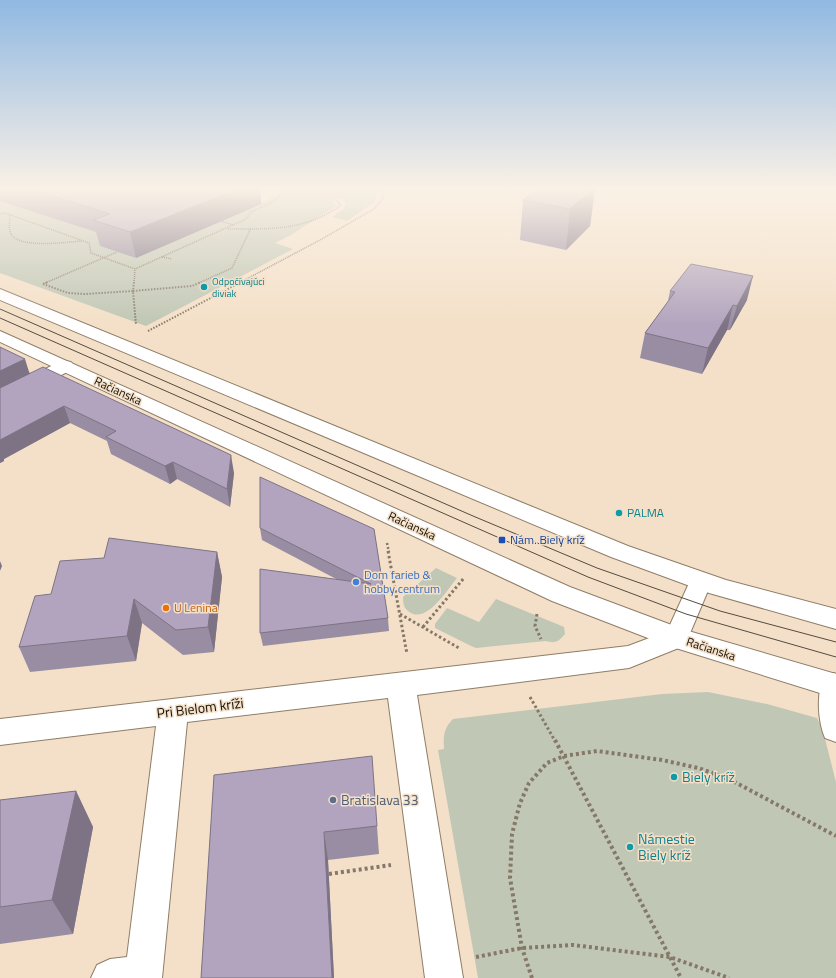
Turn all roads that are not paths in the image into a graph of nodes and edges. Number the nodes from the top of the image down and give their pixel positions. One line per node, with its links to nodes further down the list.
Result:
1 (0, 294): 5 (main road)
2 (0, 336): 3 (main road, Račianska)
3 (65, 366): 4 (main road); 7 (main road, Račianska)
4 (0, 399)
5 (701, 581): 6 (main road); 7 (lane)
6 (836, 619)
7 (676, 638): 8 (main road); 9 (main road, Račianska)
8 (405, 673): 10 (main road, Pri Bielom kríži); 13 (main road)
9 (835, 685): 11 (main road)
10 (173, 711): 12 (main road, Pri Bielom kríži); 14 (main road)
11 (836, 729)
12 (0, 732)
13 (444, 971)
14 (132, 976)

